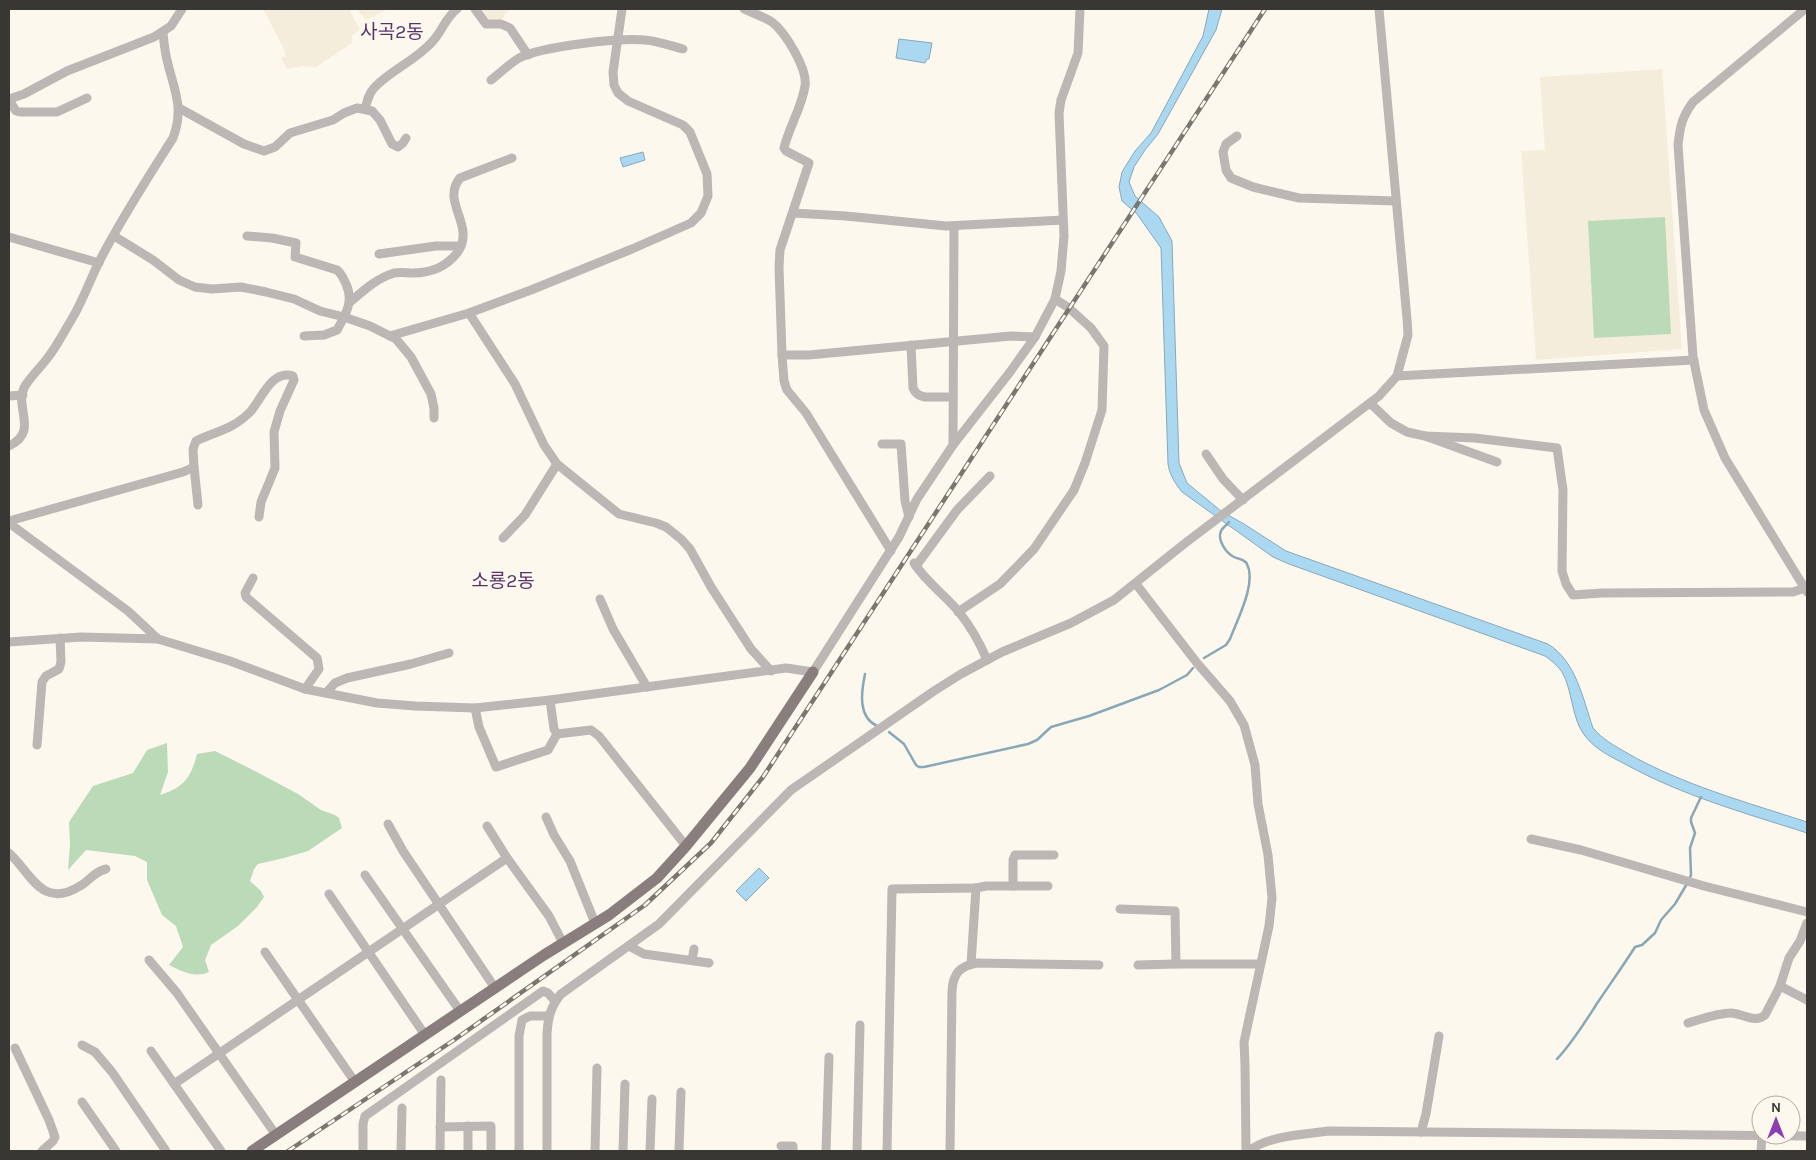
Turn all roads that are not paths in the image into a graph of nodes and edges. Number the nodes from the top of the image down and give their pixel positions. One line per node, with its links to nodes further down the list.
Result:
1 (182, 9): 9 (street)
2 (457, 9): 17 (street)
3 (474, 9): 12 (street)
4 (622, 9): 10 (street)
5 (744, 9): 22 (street)
6 (1080, 9): 23 (street)
7 (1379, 9): 21 (street)
8 (1805, 9): 41 (street)
9 (163, 33): 15 (street); 16 (street)
10 (617, 40): 11 (street); 12 (street); 33 (street)
11 (683, 49)
12 (528, 55): 13 (street)
13 (491, 80)
14 (87, 98): 15 (street)
15 (9, 99)
16 (179, 108): 17 (street); 25 (street)
17 (365, 109): 19 (street)
18 (1237, 136): 21 (street)
19 (406, 138)
20 (512, 158): 28 (street)
21 (1396, 202): 42 (street)
22 (793, 213): 24 (street); 40 (street)
23 (1063, 220): 24 (street); 31 (street)
24 (954, 226): 38 (street)
25 (114, 236): 30 (street); 34 (street)
26 (247, 236): 32 (street)
27 (9, 237): 30 (street)
28 (461, 246): 29 (street); 32 (street)
29 (379, 254)
30 (99, 263): 44 (street)
31 (1055, 299): 37 (street); 68 (street)
32 (350, 302): 34 (street)
33 (469, 313): 36 (street); 54 (street)
34 (344, 317): 35 (street); 36 (street)
35 (304, 336)
36 (390, 336): 47 (street)
37 (1035, 337): 38 (street); 50 (street)
38 (953, 342): 39 (street); 45 (street)
39 (911, 345): 40 (street); 45 (street)
40 (782, 355): 63 (street)
41 (1694, 360): 42 (street); 66 (street)
42 (1396, 376): 46 (street)
43 (9, 396): 44 (street)
44 (23, 396): 51 (street)
45 (953, 397): 50 (street)
46 (1370, 403): 48 (street); 57 (street)
47 (434, 418)
48 (1425, 436): 53 (street); 66 (street)
49 (882, 444): 60 (street)
50 (953, 445): 60 (street)
51 (9, 446)
52 (1206, 454): 57 (street)
53 (1498, 462)
54 (557, 464): 62 (street); 74 (street)
55 (194, 467): 58 (street); 59 (street); 61 (street)
56 (990, 476): 68 (street)
57 (1243, 500): 65 (street)
58 (198, 505)
59 (259, 517)
60 (908, 517): 63 (street)
61 (9, 522): 70 (street)
62 (503, 538)
63 (891, 551): 75 (street)
64 (253, 578): 77 (street)
65 (1136, 584): 73 (street); 113 (street)
66 (1806, 590)
67 (600, 600): 76 (street)
68 (958, 612): 73 (street)
69 (60, 638): 70 (street); 71 (street); 82 (street)
70 (158, 639): 77 (street)
71 (9, 642)
72 (449, 653): 78 (street)
73 (987, 660): 104 (street)
74 (771, 671): 75 (street); 76 (street)
75 (813, 672): 87 (main road)
76 (647, 687): 79 (street)
77 (305, 689): 78 (street)
78 (326, 693): 80 (street)
79 (550, 700): 80 (street); 81 (street)
80 (476, 708): 81 (street)
81 (557, 734): 87 (street)
82 (37, 745)
83 (546, 817): 100 (street)
84 (388, 824): 97 (street)
85 (487, 826): 90 (street)
86 (1531, 838): 99 (street)
87 (686, 846): 100 (main road)
88 (9, 852): 91 (street)
89 (1054, 855): 93 (street)
90 (507, 858): 97 (street); 103 (street)
91 (106, 870)
92 (365, 875): 102 (street)
93 (1013, 886): 94 (street); 95 (street)
94 (1048, 886)
95 (976, 888): 111 (street); 166 (street)
96 (329, 894): 107 (street)
97 (438, 905): 102 (street); 117 (street)
98 (1120, 909): 112 (street)
99 (1807, 912)
100 (596, 923): 103 (main road)
101 (1807, 923): 116 (street)
102 (404, 929): 107 (street); 121 (street)
103 (563, 943): 117 (main road)
104 (629, 946): 109 (street); 120 (street)
105 (694, 949): 109 (street)
106 (265, 952): 118 (street)
107 (369, 952): 118 (street); 125 (street)
108 (148, 960): 130 (street)
109 (692, 960): 110 (street)
110 (708, 963)
111 (971, 964): 114 (street); 167 (street)
112 (1176, 964): 113 (street); 115 (street)
113 (1260, 964): 168 (street)
114 (1099, 965)
115 (1138, 965)
116 (1780, 986): 119 (street); 123 (street)
117 (495, 988): 121 (main road)
118 (299, 1000): 130 (street); 134 (street)
119 (1807, 1000)
120 (555, 1001): 122 (street); 152 (street)
121 (460, 1011): 125 (main road)
122 (548, 1016): 157 (street); 158 (street)
123 (1688, 1023)
124 (860, 1025): 165 (street)
125 (425, 1035): 134 (main road)
126 (1439, 1036): 143 (street)
127 (82, 1045): 149 (street)
128 (15, 1048): 147 (street)
129 (151, 1051): 135 (street)
130 (219, 1054): 135 (street); 144 (street)
131 (829, 1057): 164 (street)
132 (597, 1068): 159 (street)
133 (441, 1080): 142 (street)
134 (355, 1082): 144 (main road)
135 (174, 1084): 150 (street)
136 (625, 1084): 160 (street)
137 (681, 1092): 162 (street)
138 (652, 1099): 161 (street)
139 (82, 1102): 148 (street)
140 (402, 1108): 153 (street)
141 (468, 1126): 142 (street); 155 (street); 156 (street)
142 (440, 1127): 154 (street)
143 (1421, 1132): 145 (street); 168 (street)
144 (276, 1135): 151 (main road)
145 (1751, 1135)
146 (781, 1146): 163 (street)
147 (42, 1151)
148 (116, 1151)
149 (166, 1151)
150 (221, 1151)
151 (252, 1151)
152 (363, 1151)
153 (401, 1151)
154 (440, 1151)
155 (468, 1151)
156 (491, 1151)
157 (519, 1151)
158 (547, 1151)
159 (595, 1151)
160 (623, 1151)
161 (650, 1151)
162 (679, 1151)
163 (793, 1151)
164 (826, 1151)
165 (856, 1151)
166 (887, 1151)
167 (950, 1151)
168 (1248, 1151)

